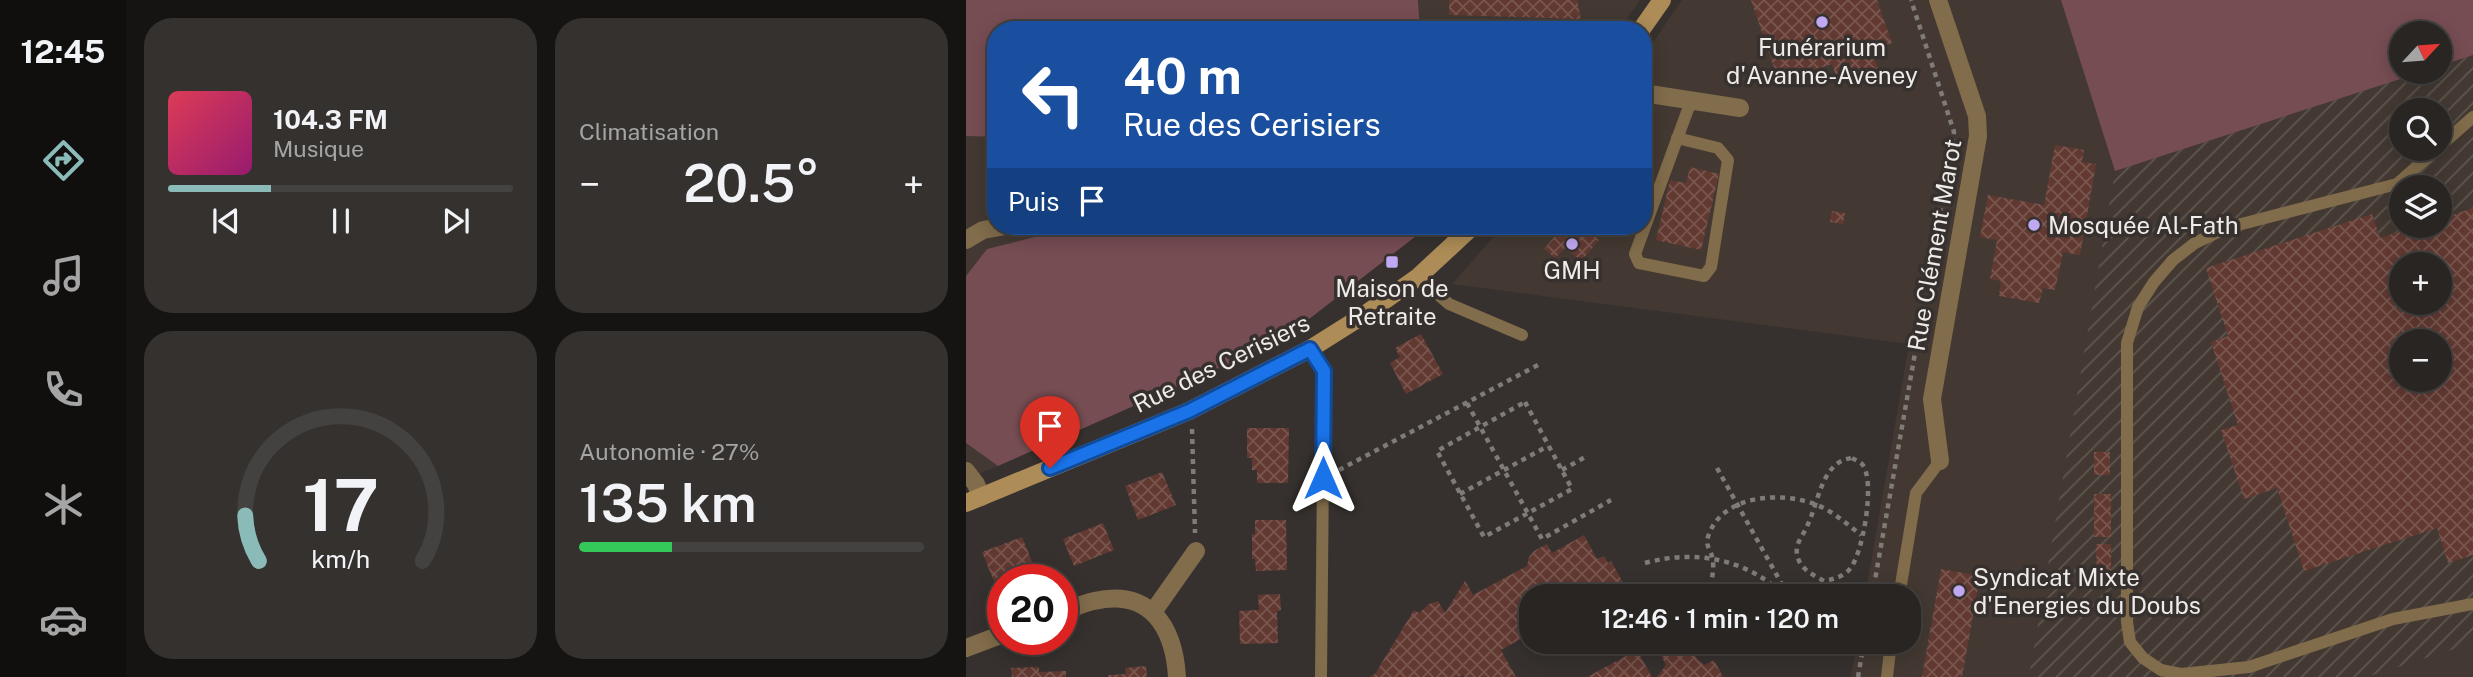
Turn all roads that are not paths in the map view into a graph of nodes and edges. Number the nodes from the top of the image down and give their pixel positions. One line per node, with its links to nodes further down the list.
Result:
1 (1662, 0): 3 (street)
2 (1937, 0): 19 (street, Rue Clément Marot)
3 (1647, 21)
4 (1652, 94): 5 (street)
5 (1691, 101): 6 (street); 9 (lane)
6 (1740, 108)
7 (2473, 117): 8 (lane)
8 (2452, 136)
9 (1677, 138): 11 (lane); 14 (lane)
10 (2423, 161): 24 (lane)
11 (1652, 207)
12 (987, 229): 15 (street)
13 (1463, 235): 16 (street, Rue des Cerisiers)
14 (1642, 235)
15 (966, 240)
16 (1418, 277): 17 (lane); 18 (street, Rue des Cerisiers)
17 (1522, 335)
18 (1310, 349): 21 (street, Rue des Cerisiers); 31 (lane)
19 (1940, 461): 23 (lane)
20 (966, 471): 21 (street)
21 (973, 500)
22 (1196, 551): 26 (street)
23 (1901, 584)
24 (2473, 604)
25 (1078, 606): 26 (street)
26 (1153, 612): 30 (street)
27 (987, 640): 28 (street)
28 (966, 648)
29 (1889, 654): 32 (lane)
30 (1177, 677)
31 (1321, 677)
32 (1888, 677)

